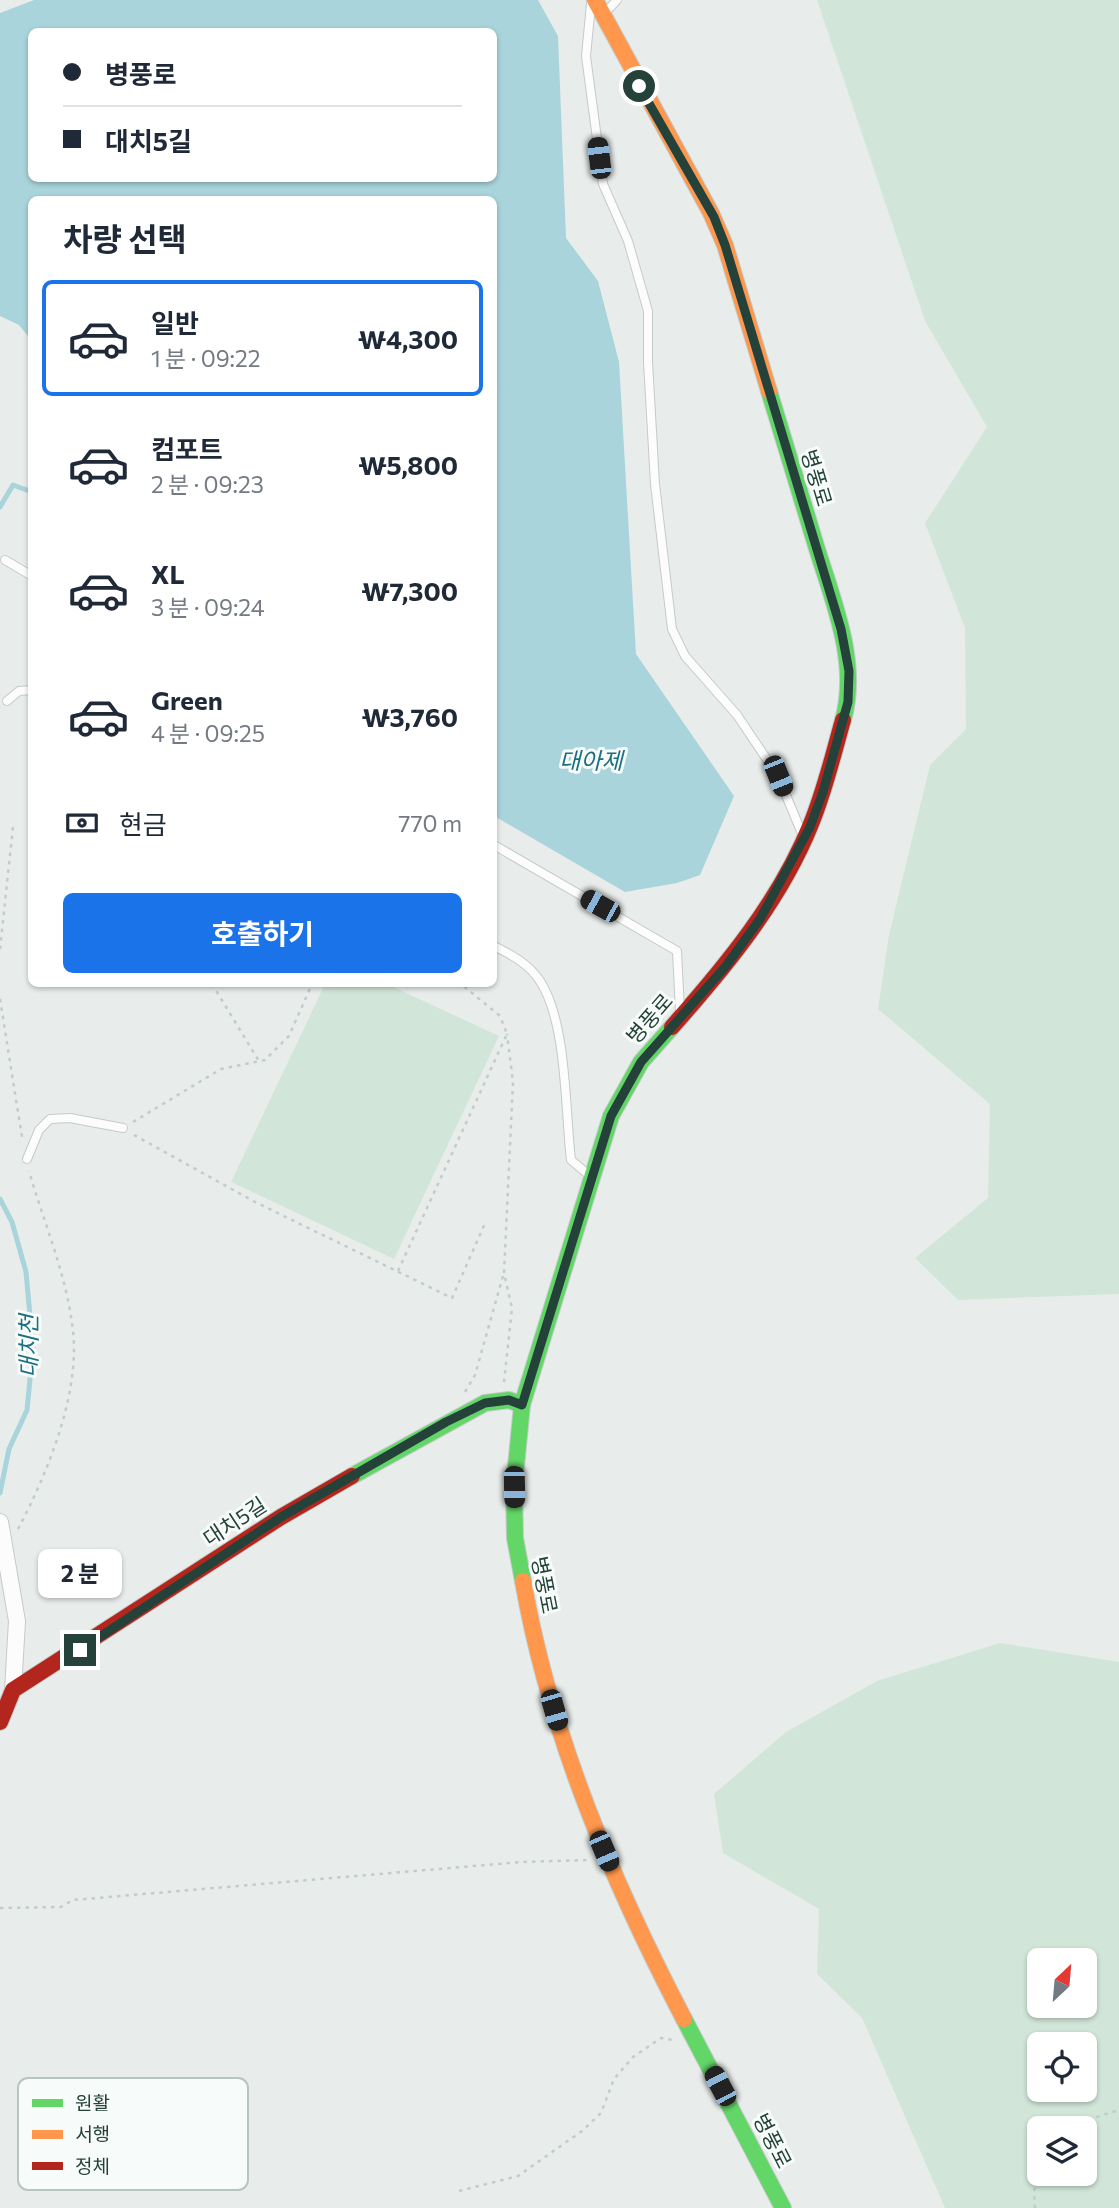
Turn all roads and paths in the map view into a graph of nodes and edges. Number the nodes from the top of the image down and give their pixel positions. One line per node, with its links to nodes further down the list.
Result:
1 (617, 0): 2 (lane)
2 (596, 5): 8 (lane); 8 (main road, 병풍로)
3 (5, 560): 4 (lane)
4 (28, 574)
5 (28, 690): 6 (lane)
6 (7, 701)
7 (13, 827): 11 (path)
8 (804, 838): 16 (main road, 병풍로)
9 (497, 847): 16 (lane)
10 (497, 947): 21 (lane)
11 (0, 949)
12 (214, 987): 18 (path)
13 (311, 987): 18 (path)
14 (465, 987): 17 (path)
15 (0, 999): 20 (path)
16 (680, 1017): 21 (main road, 병풍로)
17 (507, 1034): 23 (path); 24 (path)
18 (259, 1061): 19 (path)
19 (123, 1128): 20 (lane); 23 (path)
20 (27, 1159): 29 (path)
21 (593, 1178): 27 (main road, 병풍로)
22 (486, 1221): 23 (path)
23 (398, 1271)
24 (504, 1273): 25 (path); 26 (path)
25 (460, 1399)
26 (500, 1401): 27 (main road, 대치5길); 30 (main road, 대치5길)
27 (522, 1405): 32 (main road, 병풍로)
28 (0, 1522): 29 (street)
29 (6, 1547): 30 (street)
30 (13, 1690): 31 (main road)
31 (0, 1722)
32 (604, 1851): 33 (path); 34 (main road, 병풍로)
33 (0, 1908)
34 (697, 2042): 38 (path); 39 (main road, 병풍로)
35 (1119, 2110): 36 (path)
36 (1097, 2117)
37 (1036, 2186): 40 (path)
38 (459, 2191)
39 (783, 2208)
40 (1035, 2208)

